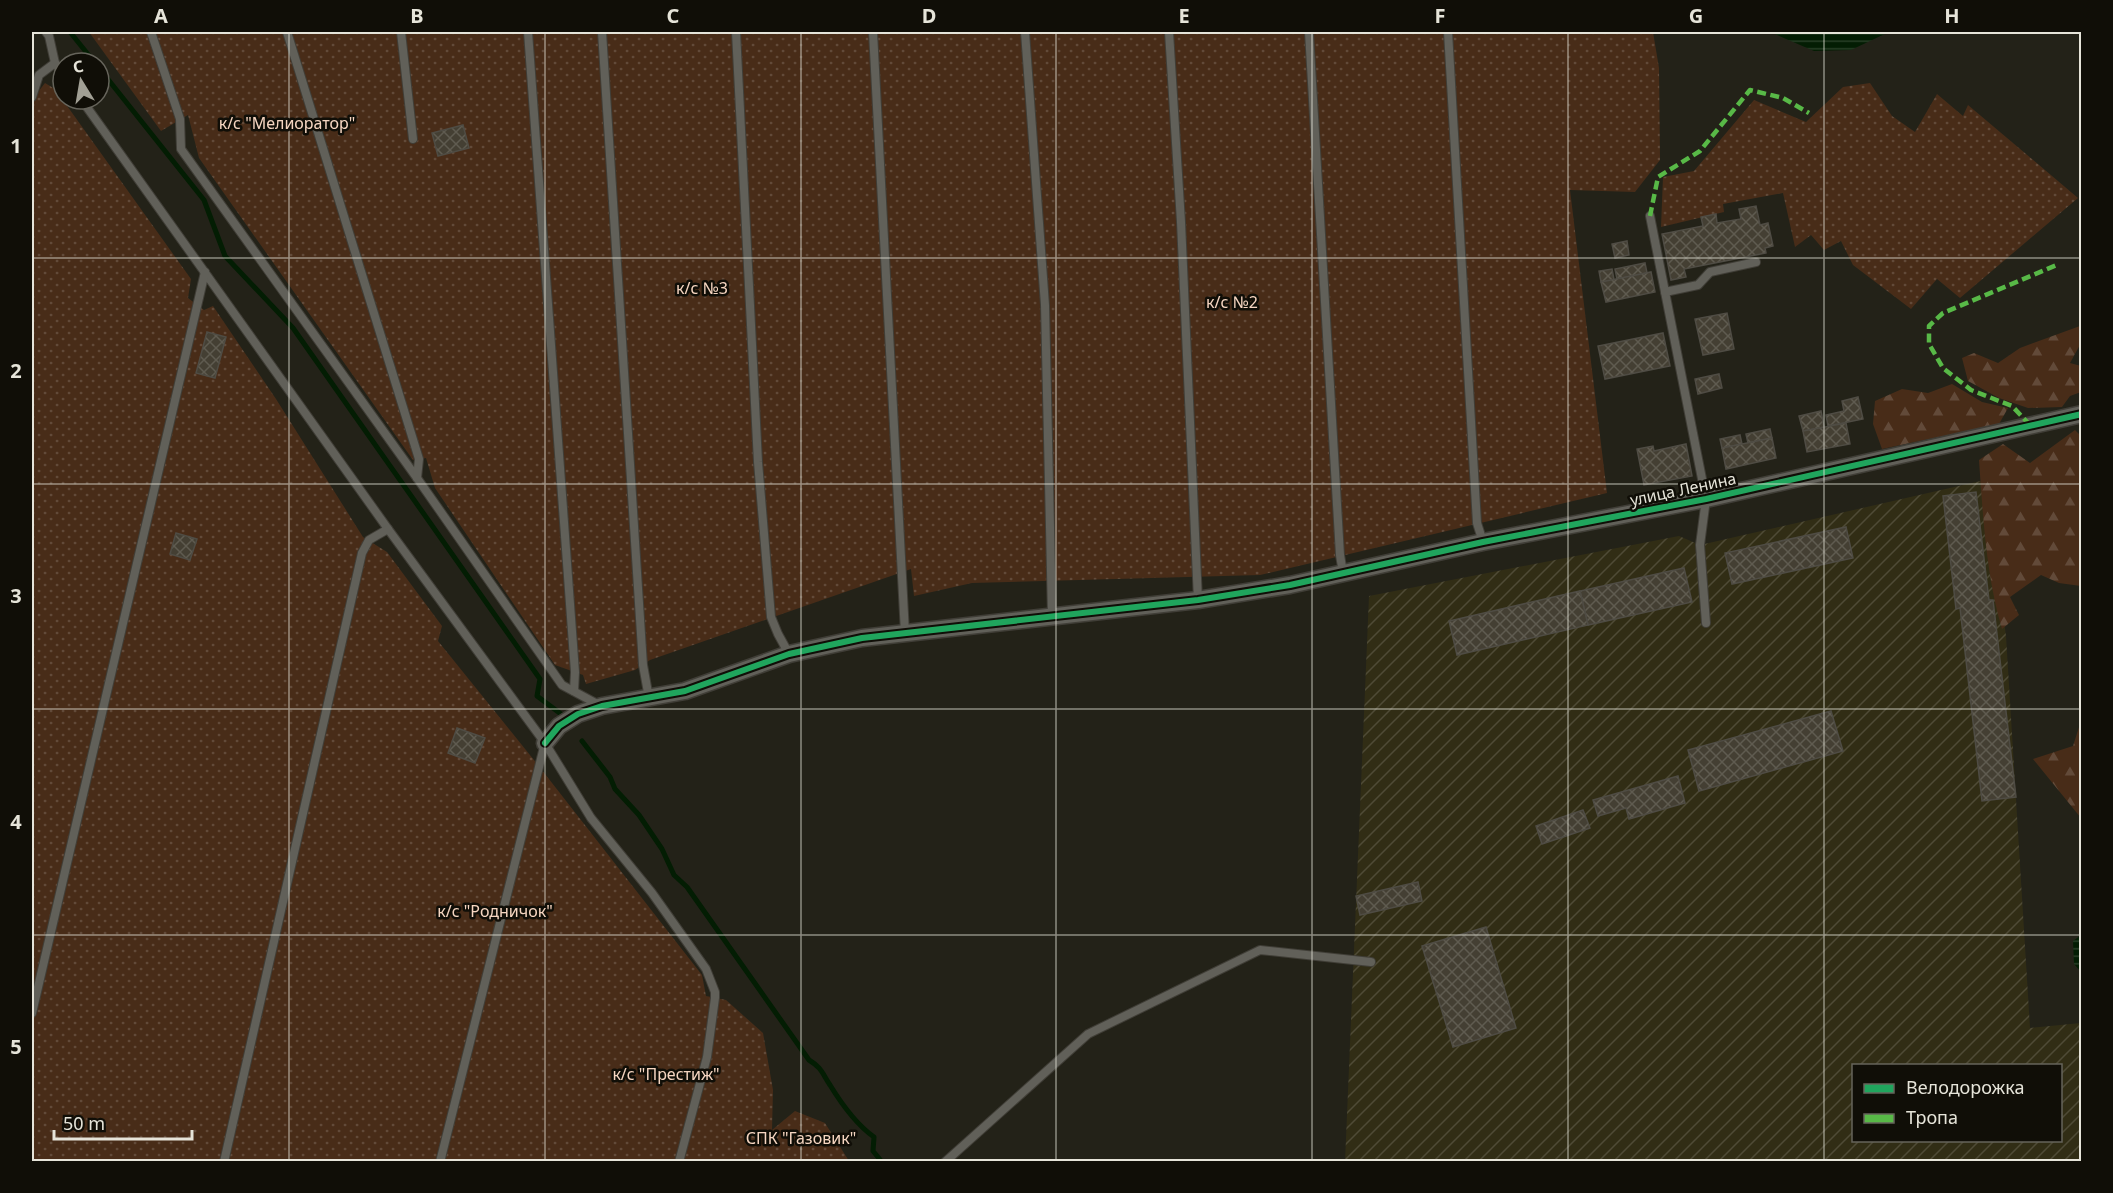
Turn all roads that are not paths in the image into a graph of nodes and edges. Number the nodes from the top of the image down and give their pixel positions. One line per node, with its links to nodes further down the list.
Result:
1 (46, 32): 13 (lane)
2 (151, 32): 23 (lane)
3 (287, 32): 23 (lane)
4 (401, 32): 17 (lane)
5 (528, 32): 33 (lane)
6 (602, 32): 34 (lane)
7 (736, 32): 32 (lane)
8 (873, 32): 31 (lane)
9 (1025, 32): 29 (lane)
10 (1169, 32): 28 (lane)
11 (1310, 32): 27 (lane)
12 (1448, 32): 26 (lane)
13 (52, 51)
14 (51, 66): 15 (lane)
15 (32, 97)
16 (90, 111): 20 (lane)
17 (413, 139)
18 (1650, 216): 21 (lane)
19 (1756, 262): 21 (lane)
20 (205, 272): 25 (lane); 38 (lane)
21 (1665, 292): 24 (lane)
22 (2082, 414): 24 (street, улица Ленина)
23 (417, 478): 33 (lane)
24 (1706, 499): 26 (street, улица Ленина); 30 (lane)
25 (388, 530): 36 (lane); 39 (lane)
26 (1483, 542): 27 (street, улица Ленина)
27 (1343, 573): 28 (street, улица Ленина)
28 (1198, 600): 29 (street, улица Ленина)
29 (1052, 616): 31 (street, улица Ленина)
30 (1706, 623)
31 (905, 633): 32 (street, улица Ленина)
32 (789, 654): 34 (street, улица Ленина)
33 (574, 691): 35 (lane)
34 (649, 698): 35 (street, улица Ленина)
35 (602, 706): 36 (street, улица Ленина)
36 (544, 743): 40 (lane); 41 (lane)
37 (1371, 962): 42 (lane)
38 (32, 1013)
39 (224, 1161)
40 (440, 1161)
41 (679, 1161)
42 (945, 1161)

